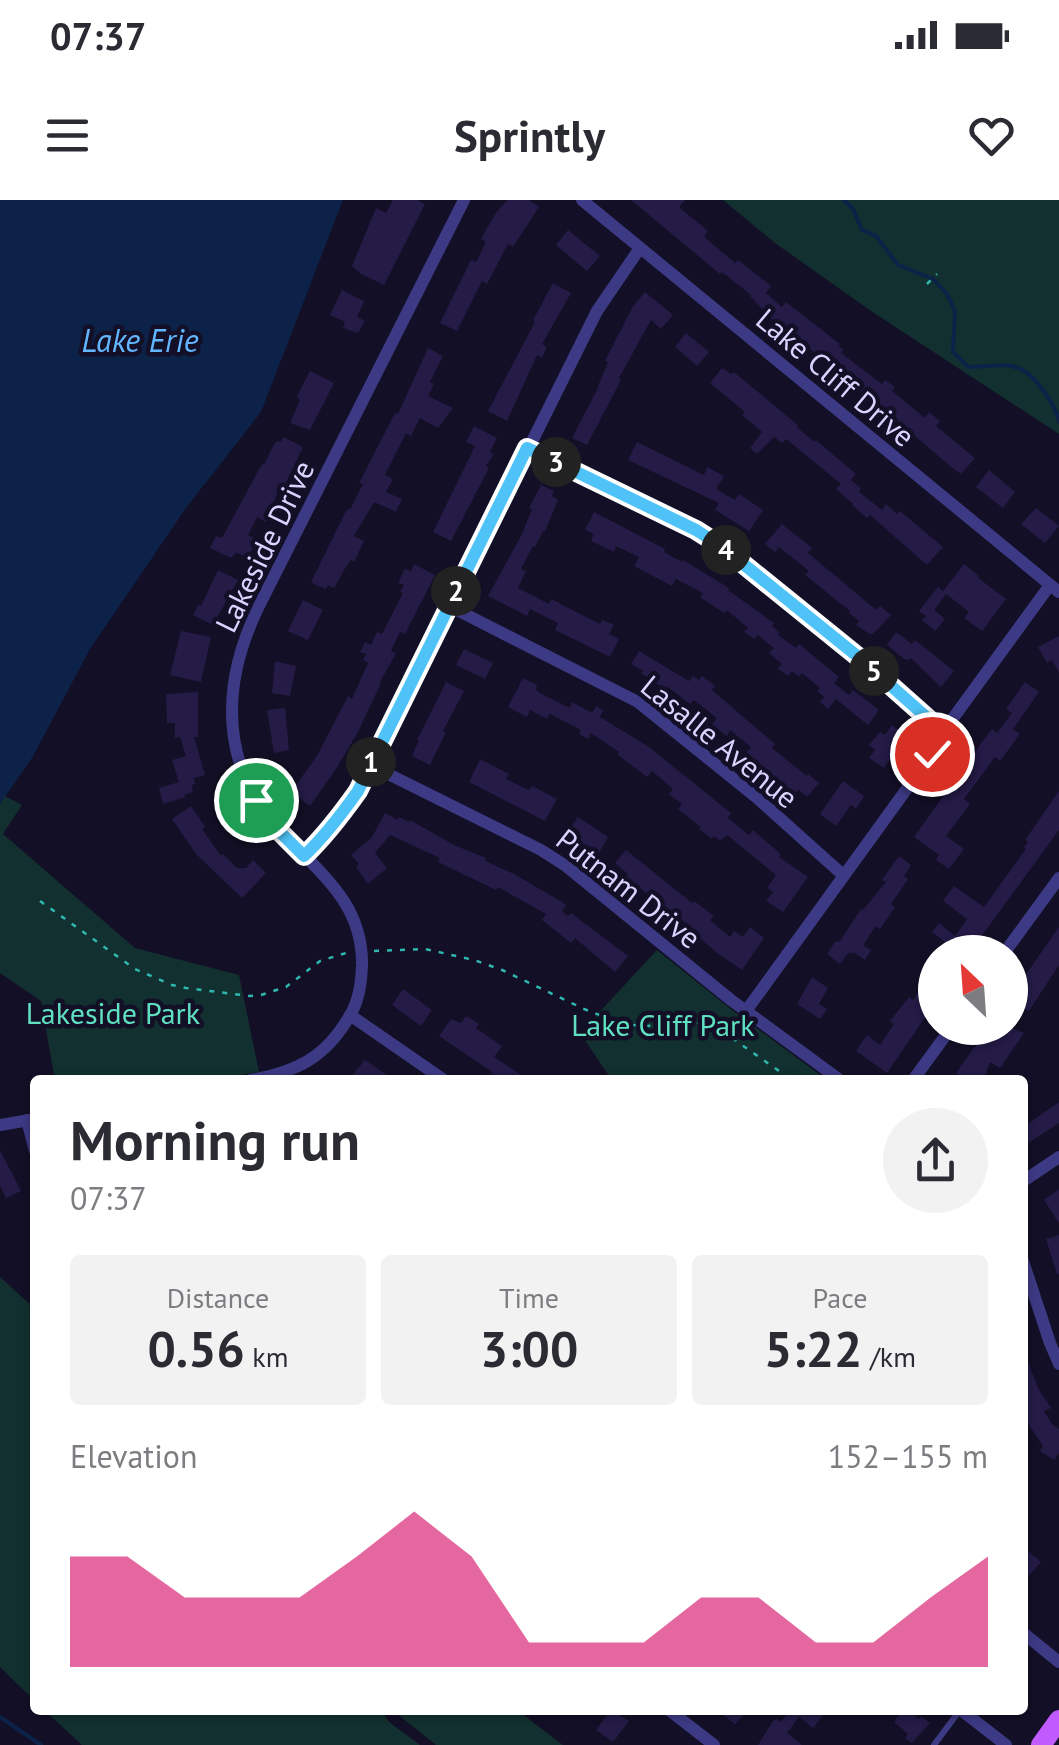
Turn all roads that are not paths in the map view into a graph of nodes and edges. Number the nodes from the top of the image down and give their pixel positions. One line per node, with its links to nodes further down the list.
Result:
1 (464, 200): 9 (street, Lakeside Drive)
2 (582, 200): 3 (street, Lake Cliff Drive)
3 (640, 248): 4 (street); 5 (street, Lake Cliff Drive)
4 (527, 448): 6 (street); 7 (street)
5 (1055, 589): 7 (street)
6 (449, 606): 8 (street); 10 (street, Lasalle Avenue)
7 (943, 732): 10 (street)
8 (370, 765): 9 (street); 13 (street, Putnam Drive)
9 (304, 856): 14 (street, Lakeside Drive)
10 (843, 875): 13 (street)
11 (1059, 878): 12 (street)
12 (1017, 935)
13 (746, 1012): 18 (street, Putnam Drive)
14 (350, 1015): 16 (street, Lakeside Drive); 17 (street)
15 (939, 1045): 19 (street)
16 (277, 1075)
17 (437, 1075)
18 (833, 1075)
19 (917, 1075)
20 (30, 1120): 21 (street)
21 (0, 1125)
22 (1059, 1157): 23 (street)
23 (1028, 1178)
24 (1028, 1276): 25 (street)
25 (1059, 1364)
26 (1028, 1637): 27 (street)
27 (1059, 1662)
28 (675, 1715): 32 (street)
29 (956, 1715): 33 (lane)
30 (967, 1715): 34 (street)
31 (1059, 1720): 35 (main road)
32 (714, 1745)
33 (934, 1745)
34 (1006, 1745)
35 (1041, 1745)

